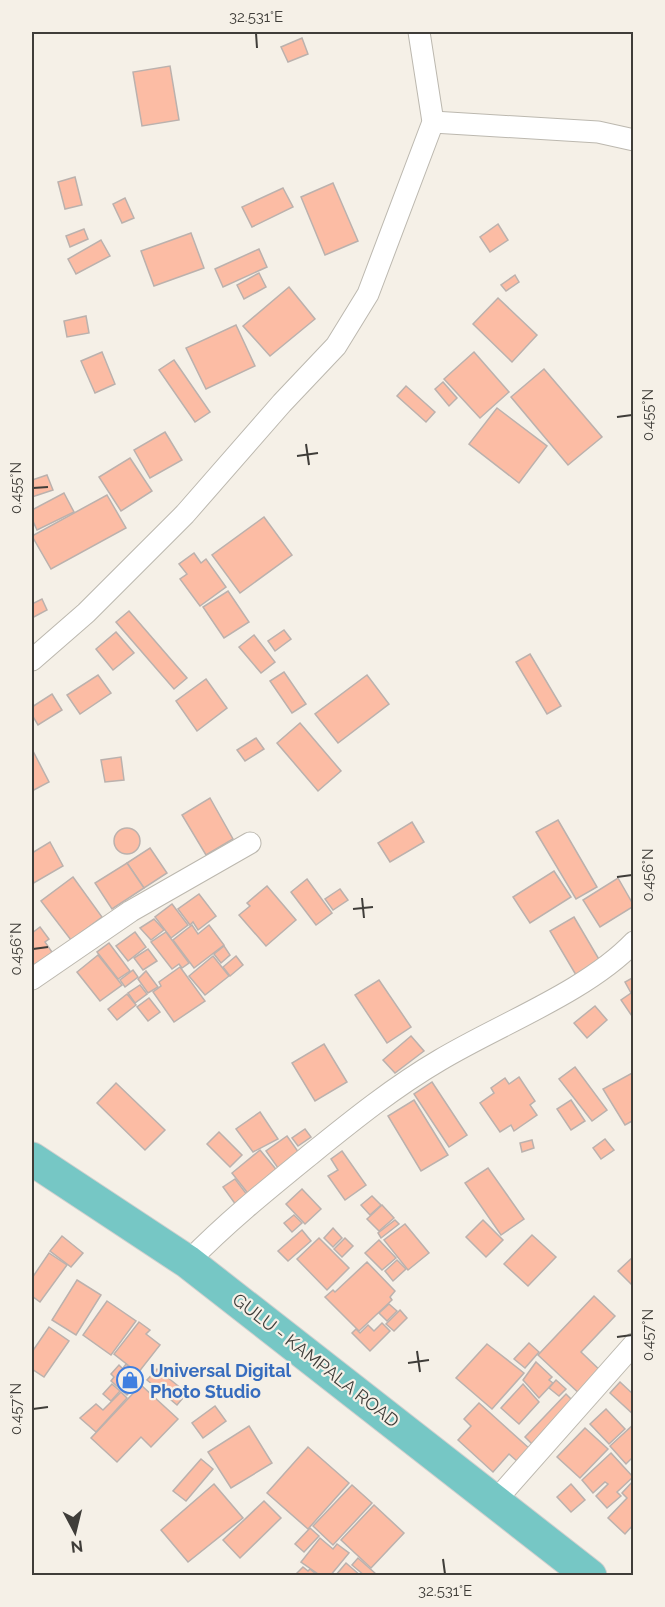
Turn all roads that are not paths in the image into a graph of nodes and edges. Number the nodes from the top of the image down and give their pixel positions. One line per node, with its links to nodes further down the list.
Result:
1 (419, 32): 2 (street)
2 (433, 122): 3 (street); 4 (street)
3 (633, 140)
4 (32, 660)
5 (250, 843): 7 (street)
6 (633, 942): 9 (street)
7 (32, 979)
8 (32, 1159): 9 (main road, GULU - KAMPALA ROAD)
9 (188, 1262): 11 (main road, GULU - KAMPALA ROAD)
10 (633, 1344): 11 (street)
11 (496, 1500): 12 (main road, GULU - KAMPALA ROAD)
12 (590, 1575)

